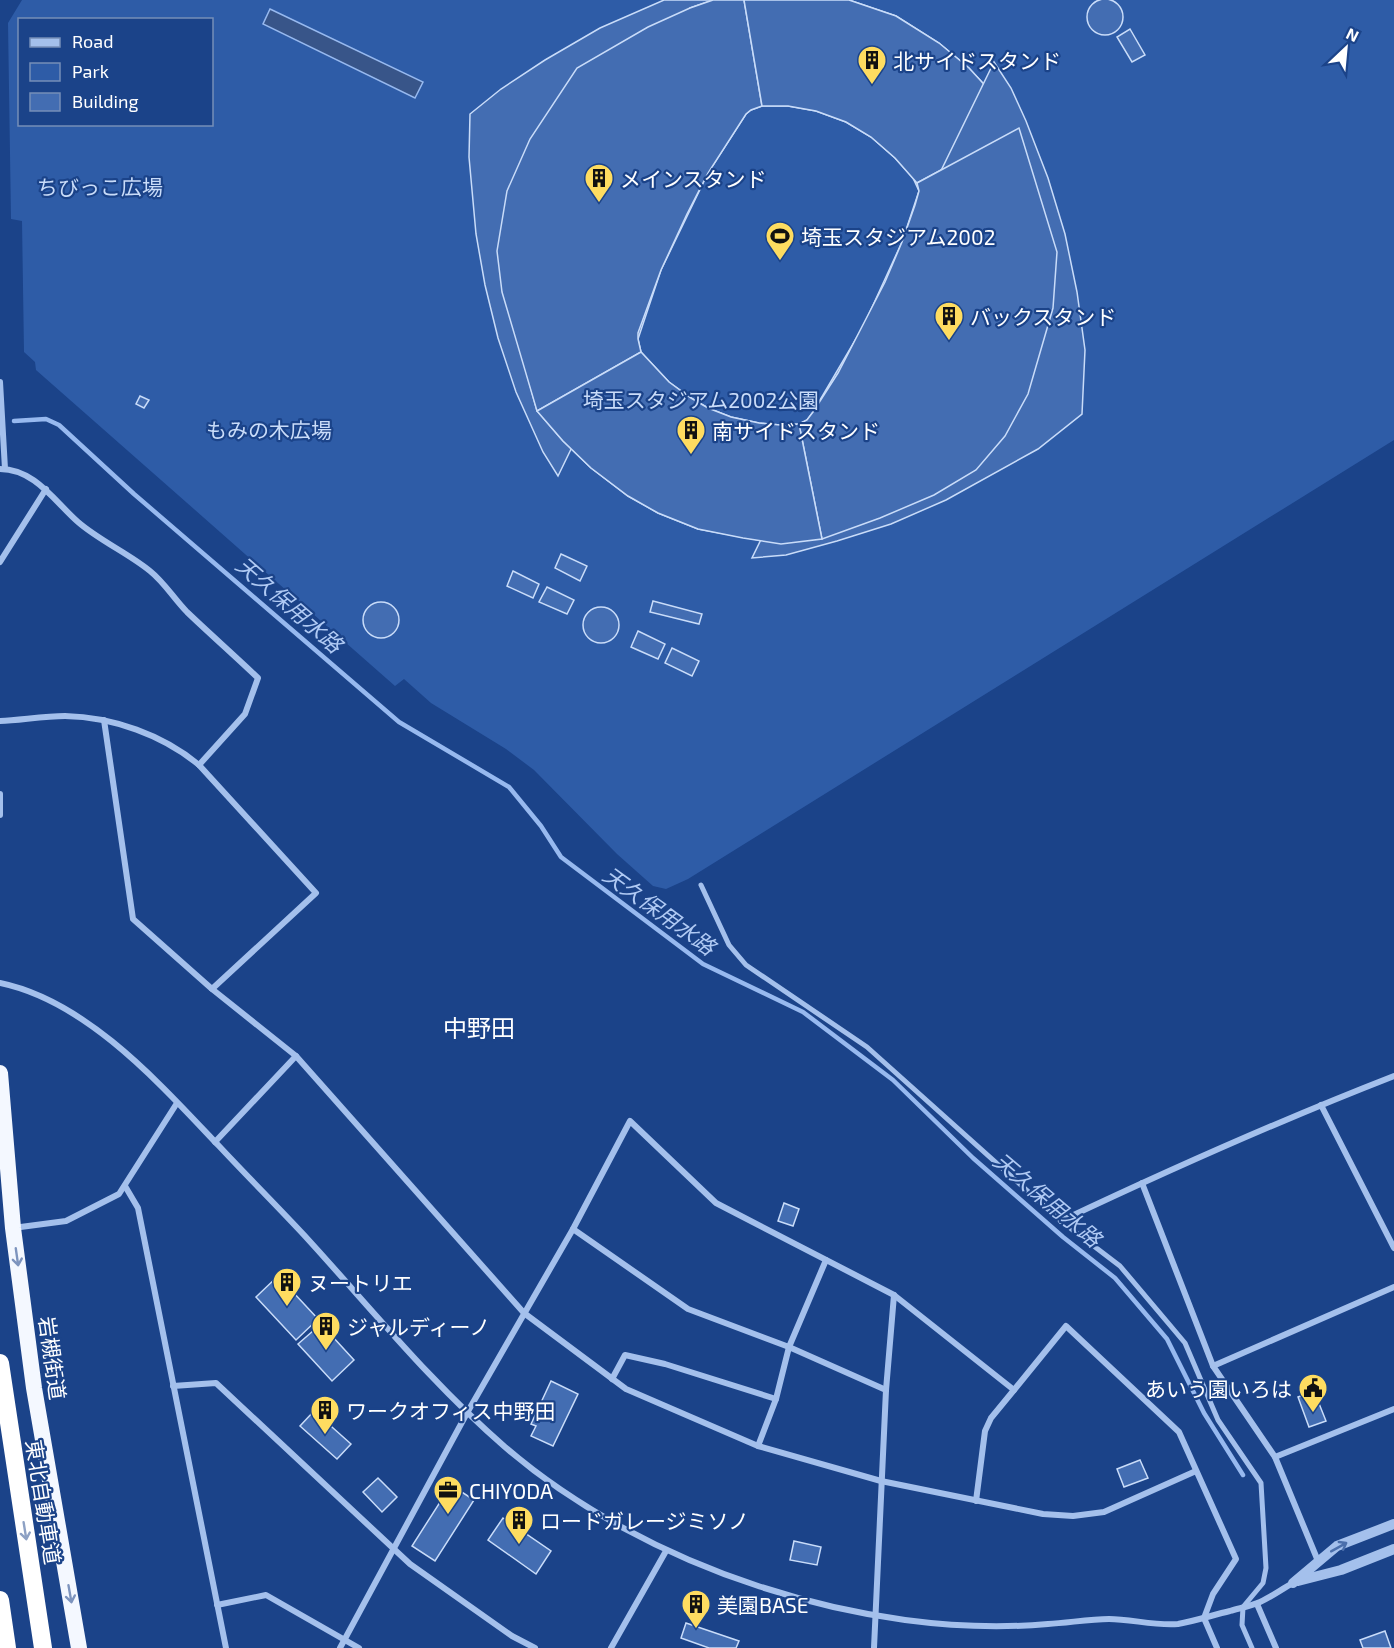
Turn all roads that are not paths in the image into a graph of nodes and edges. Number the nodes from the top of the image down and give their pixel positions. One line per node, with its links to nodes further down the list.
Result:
1 (0, 382): 2 (street)
2 (2, 469): 3 (street)
3 (46, 489): 4 (street); 7 (street)
4 (0, 562)
5 (104, 720): 6 (street); 7 (street); 12 (street)
6 (0, 722)
7 (199, 765): 12 (street)
8 (0, 794): 9 (street)
9 (0, 815)
10 (701, 885): 21 (street)
11 (0, 982): 16 (street)
12 (212, 988): 13 (street)
13 (296, 1056): 18 (street); 28 (street)
14 (0, 1073): 22 (highway, 岩槻街道)
15 (1394, 1076): 17 (street)
16 (177, 1103): 18 (street); 20 (street)
17 (1321, 1105): 19 (street); 24 (street)
18 (215, 1142): 38 (street)
19 (1142, 1183): 21 (street); 31 (street)
20 (125, 1186): 22 (street); 33 (street)
21 (1061, 1221): 53 (street)
22 (13, 1228): 59 (highway, 岩槻街道, one-way to 59)
23 (573, 1229): 25 (street); 28 (street); 29 (street)
24 (1394, 1248)
25 (826, 1260): 27 (street); 29 (street)
26 (1394, 1287): 31 (street)
27 (894, 1295): 34 (street); 35 (street)
28 (524, 1313): 32 (street); 38 (street)
29 (789, 1347): 34 (street); 36 (street)
30 (0, 1362): 58 (highway, 東北自動車道, one-way to 58)
31 (1213, 1366): 40 (street)
32 (612, 1379): 36 (street); 39 (street)
33 (173, 1386): 45 (street); 52 (street)
34 (886, 1390): 42 (street)
35 (1014, 1390): 41 (street); 43 (street)
36 (776, 1399): 39 (street)
37 (1394, 1409): 40 (street)
38 (467, 1413): 45 (street); 47 (street)
39 (758, 1446): 42 (street)
40 (1275, 1457): 48 (street)
41 (1196, 1471): 43 (street); 55 (street)
42 (881, 1481): 43 (street); 54 (street)
43 (976, 1501)
44 (1394, 1524): 48 (street, one-way to 44)
45 (393, 1548): 56 (street); 63 (street)
46 (1394, 1549): 49 (street)
47 (666, 1551): 54 (street); 64 (street)
48 (1318, 1561): 49 (street)
49 (1293, 1582): 51 (street)
50 (0, 1600): 57 (highway)
51 (1257, 1604): 53 (street); 68 (street)
52 (217, 1605): 56 (street); 60 (street)
53 (1244, 1607): 55 (street); 67 (street)
54 (874, 1616): 55 (street); 65 (street)
55 (1204, 1618): 66 (street)
56 (344, 1640): 61 (street); 62 (street)
57 (7, 1648)
58 (43, 1648)
59 (79, 1648)
60 (226, 1648)
61 (340, 1648)
62 (359, 1648)
63 (535, 1648)
64 (611, 1648)
65 (874, 1648)
66 (1217, 1648)
67 (1252, 1648)
68 (1276, 1648)

